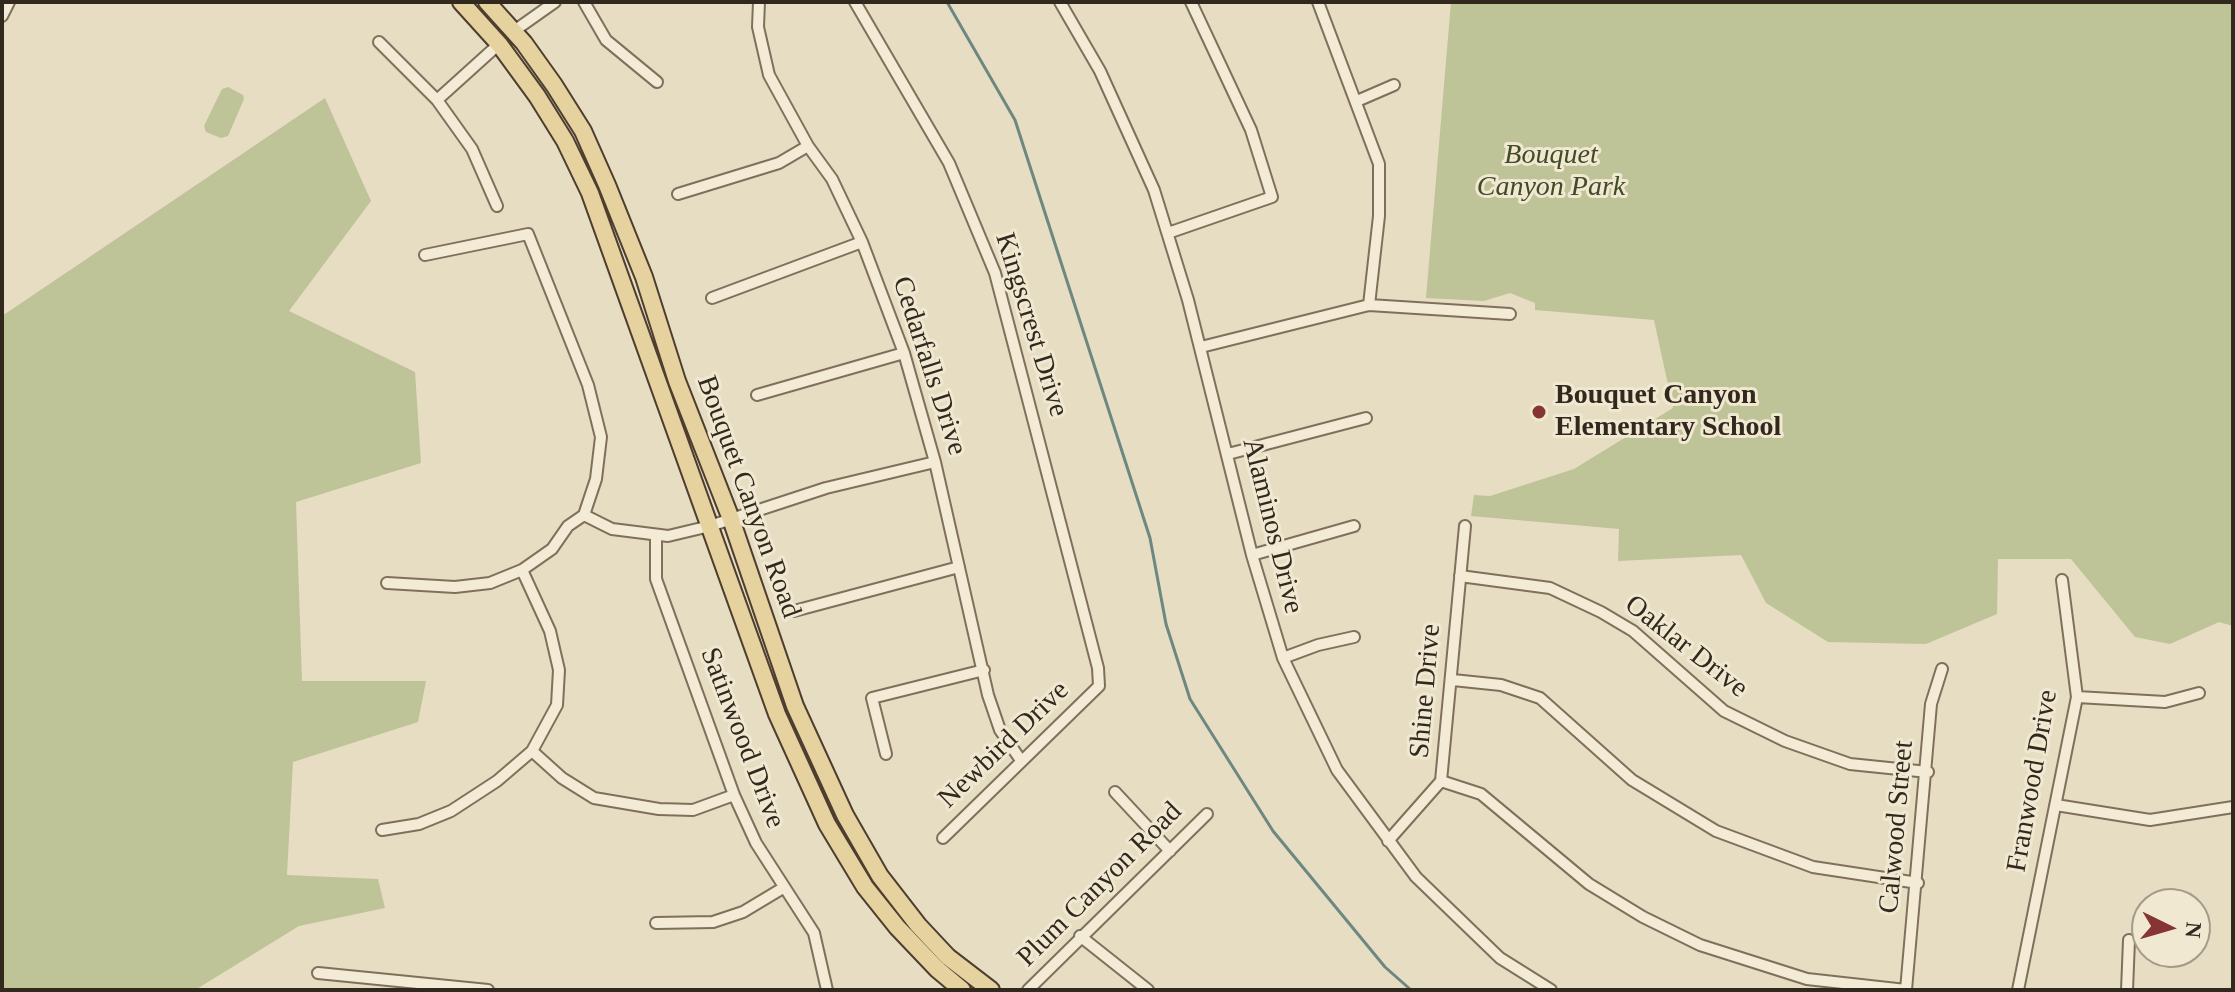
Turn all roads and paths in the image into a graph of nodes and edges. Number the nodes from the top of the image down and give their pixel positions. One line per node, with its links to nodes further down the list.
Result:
1 (9, 2): 11 (street)
2 (461, 2): 14 (main road, Bouquet Canyon Road)
3 (487, 2): 12 (main road, Bouquet Canyon Road)
4 (555, 2): 12 (street)
5 (584, 2): 15 (street)
6 (759, 2): 19 (street, Cedarfalls Drive)
7 (855, 2): 52 (street, Kingscrest Drive)
8 (1060, 2): 22 (street, Alaminos Drive)
9 (1191, 2): 22 (street)
10 (1318, 2): 18 (street)
11 (2, 16)
12 (514, 31): 14 (main road); 35 (main road, Bouquet Canyon Road)
13 (379, 42): 17 (street)
14 (499, 44): 17 (street); 36 (main road, Bouquet Canyon Road)
15 (657, 82)
16 (1394, 85): 18 (street)
17 (437, 100): 21 (street)
18 (1357, 101): 26 (street)
19 (808, 146): 20 (street); 23 (street, Cedarfalls Drive)
20 (678, 194)
21 (497, 206)
22 (1168, 233): 28 (street, Alaminos Drive)
23 (862, 242): 25 (street); 29 (street, Cedarfalls Drive)
24 (425, 255): 34 (street)
25 (712, 298)
26 (1369, 305): 27 (street); 28 (street)
27 (1510, 314)
28 (1201, 347): 32 (street, Alaminos Drive)
29 (904, 353): 30 (street); 33 (street, Cedarfalls Drive)
30 (757, 395)
31 (1366, 418): 32 (street)
32 (1228, 454): 40 (street, Alaminos Drive)
33 (935, 462): 35 (street); 41 (street, Cedarfalls Drive)
34 (584, 515): 39 (street); 42 (street)
35 (731, 519): 36 (street); 78 (main road, Bouquet Canyon Road)
36 (710, 526): 39 (street); 77 (main road, Bouquet Canyon Road)
37 (1354, 526): 40 (street)
38 (1465, 526): 43 (street, Shine Drive)
39 (656, 537): 61 (street, Satinwood Drive)
40 (1252, 555): 48 (street, Alaminos Drive)
41 (959, 567): 46 (street); 50 (street, Cedarfalls Drive)
42 (522, 570): 45 (street); 55 (street)
43 (1460, 576): 51 (street, Shine Drive); 58 (street, Oaklar Drive)
44 (2062, 580): 54 (street, Franwood Drive)
45 (387, 583)
46 (794, 611)
47 (1354, 637): 48 (street)
48 (1283, 658): 67 (street, Alaminos Drive)
49 (1942, 669): 58 (street, Calwood Street)
50 (984, 670): 56 (street); 57 (street, Cedarfalls Drive)
51 (1453, 680): 59 (street, Shine Drive); 69 (street)
52 (1099, 686): 57 (street, Newbird Drive)
53 (2199, 693): 54 (street)
54 (2077, 697): 62 (street, Franwood Drive)
55 (532, 751): 61 (street); 65 (street)
56 (886, 754)
57 (1020, 759): 66 (street, Newbird Drive)
58 (1928, 772): 69 (street, Calwood Street)
59 (1441, 781): 67 (street, Shine Drive); 82 (street)
60 (1115, 792): 68 (street)
61 (734, 795): 70 (street, Satinwood Drive)
62 (2056, 805): 63 (street); 83 (street, Franwood Drive)
63 (2233, 807)
64 (1207, 814): 68 (street, Plum Canyon Road)
65 (382, 830)
66 (943, 838)
67 (1388, 841): 81 (street, Alaminos Drive)
68 (1170, 851): 72 (street, Plum Canyon Road)
69 (1918, 883): 82 (street, Calwood Street)
70 (783, 888): 71 (street); 76 (street, Satinwood Drive)
71 (656, 923)
72 (1080, 936): 79 (street, Plum Canyon Road); 80 (street)
73 (2129, 940): 84 (street)
74 (318, 973): 75 (street)
75 (488, 990)
76 (827, 990)
77 (962, 990)
78 (991, 990)
79 (1028, 990)
80 (1148, 990)
81 (1551, 990)
82 (1906, 990)
83 (2018, 990)
84 (2127, 990)

